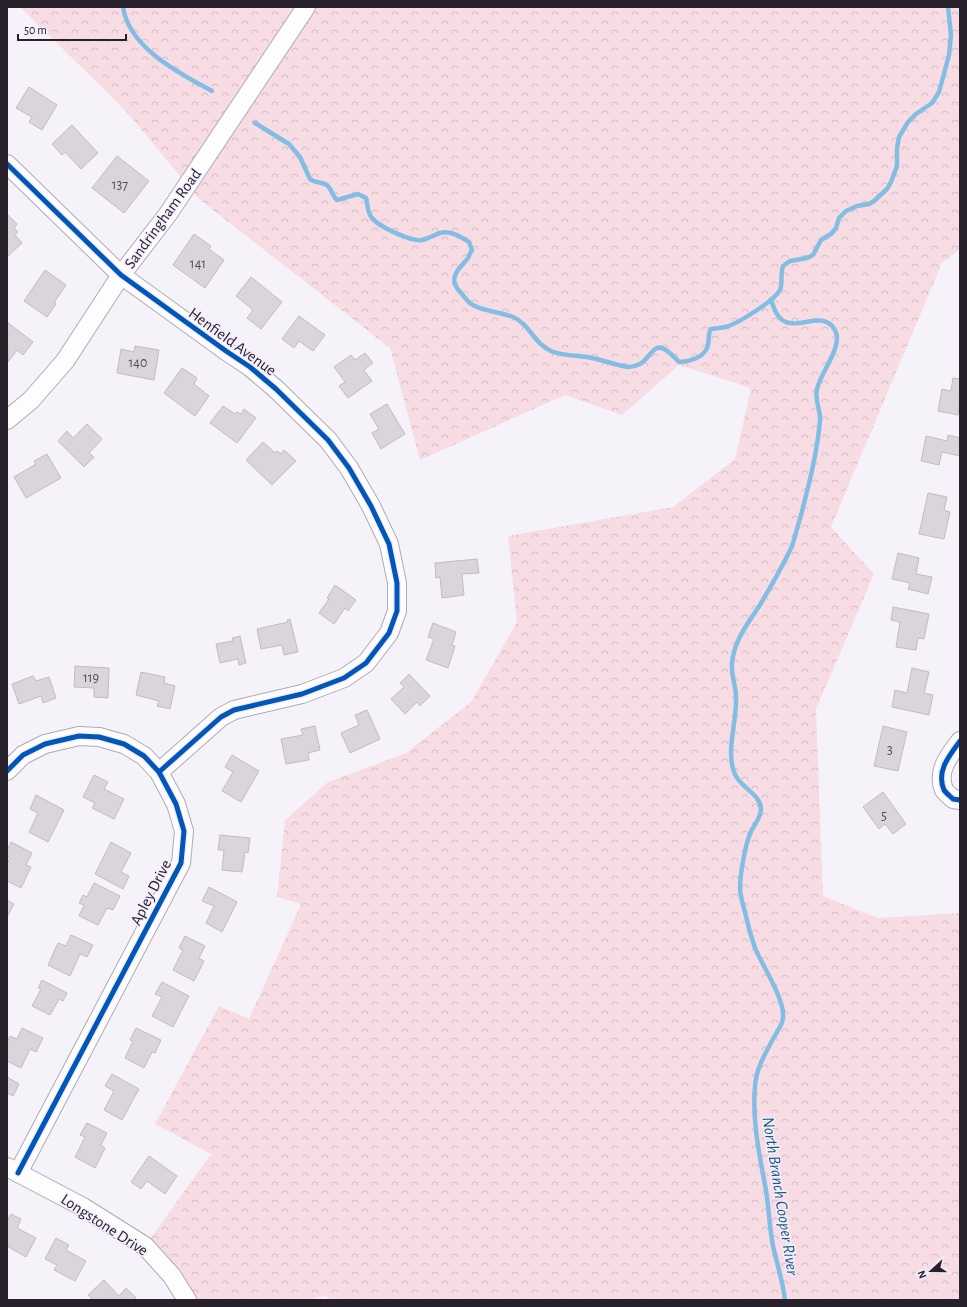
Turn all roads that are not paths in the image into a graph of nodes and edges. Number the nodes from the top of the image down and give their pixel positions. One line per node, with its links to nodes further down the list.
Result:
1 (306, 7): 3 (street, Sandringham Road)
2 (7, 164): 3 (street, Henfield Avenue)
3 (121, 275): 4 (street, Sandringham Road); 7 (street, Henfield Avenue)
4 (7, 420)
5 (960, 741): 8 (street)
6 (7, 771): 7 (street, Apley Drive)
7 (159, 772): 9 (street, Apley Drive)
8 (960, 800)
9 (13, 1170): 10 (street, Longstone Drive)
10 (187, 1300)

